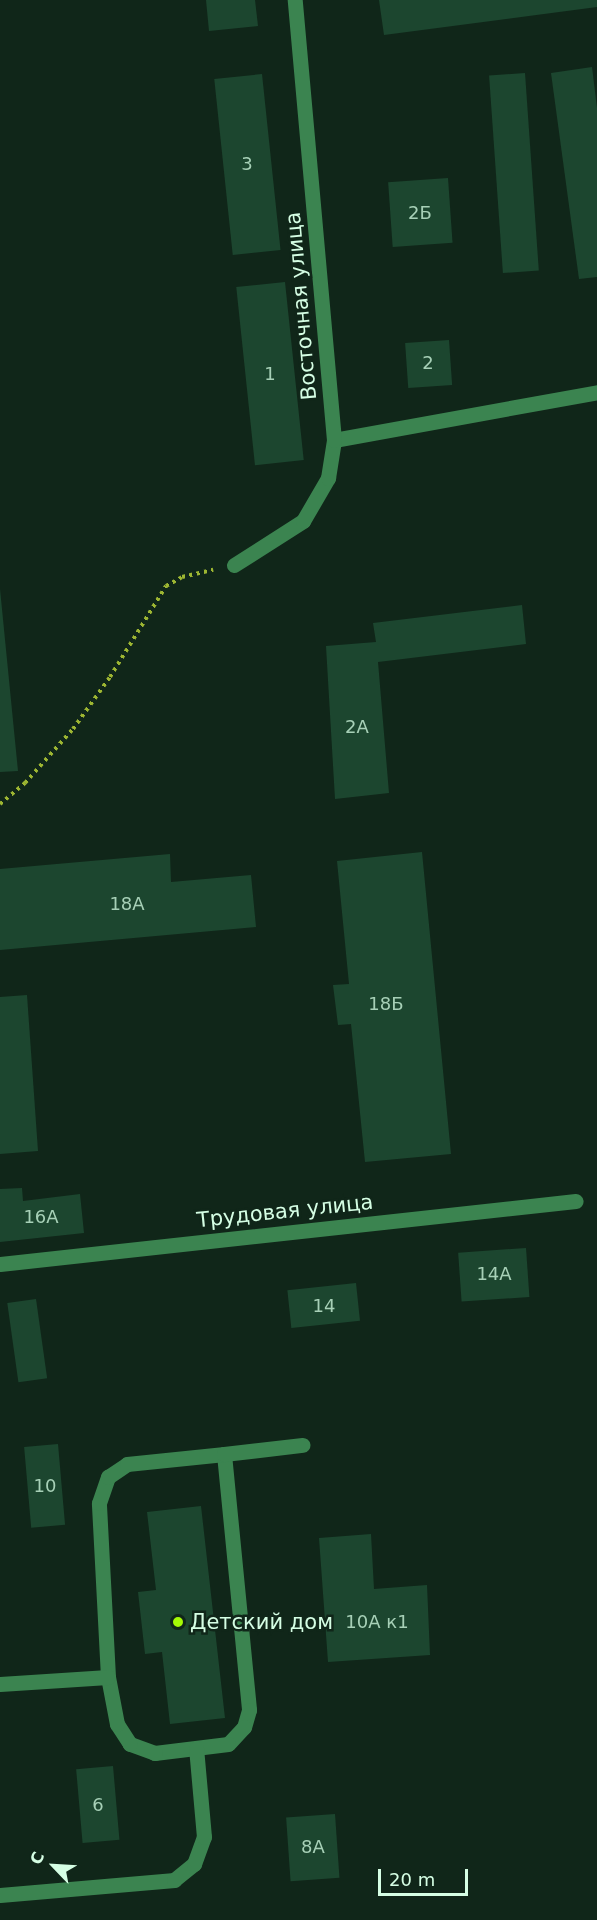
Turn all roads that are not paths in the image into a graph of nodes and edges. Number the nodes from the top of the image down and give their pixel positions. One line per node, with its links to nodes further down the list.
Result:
1 (295, 0): 3 (street, Восточная улица)
2 (597, 392): 3 (street)
3 (334, 440): 4 (street, Восточная улица)
4 (234, 565)
5 (576, 1200): 6 (street, Трудовая улица)
6 (0, 1264)
7 (302, 1445): 8 (street)
8 (224, 1454): 9 (street); 11 (street)
9 (108, 1677): 10 (street); 11 (street)
10 (0, 1684)
11 (196, 1748): 12 (street)
12 (0, 1895)

